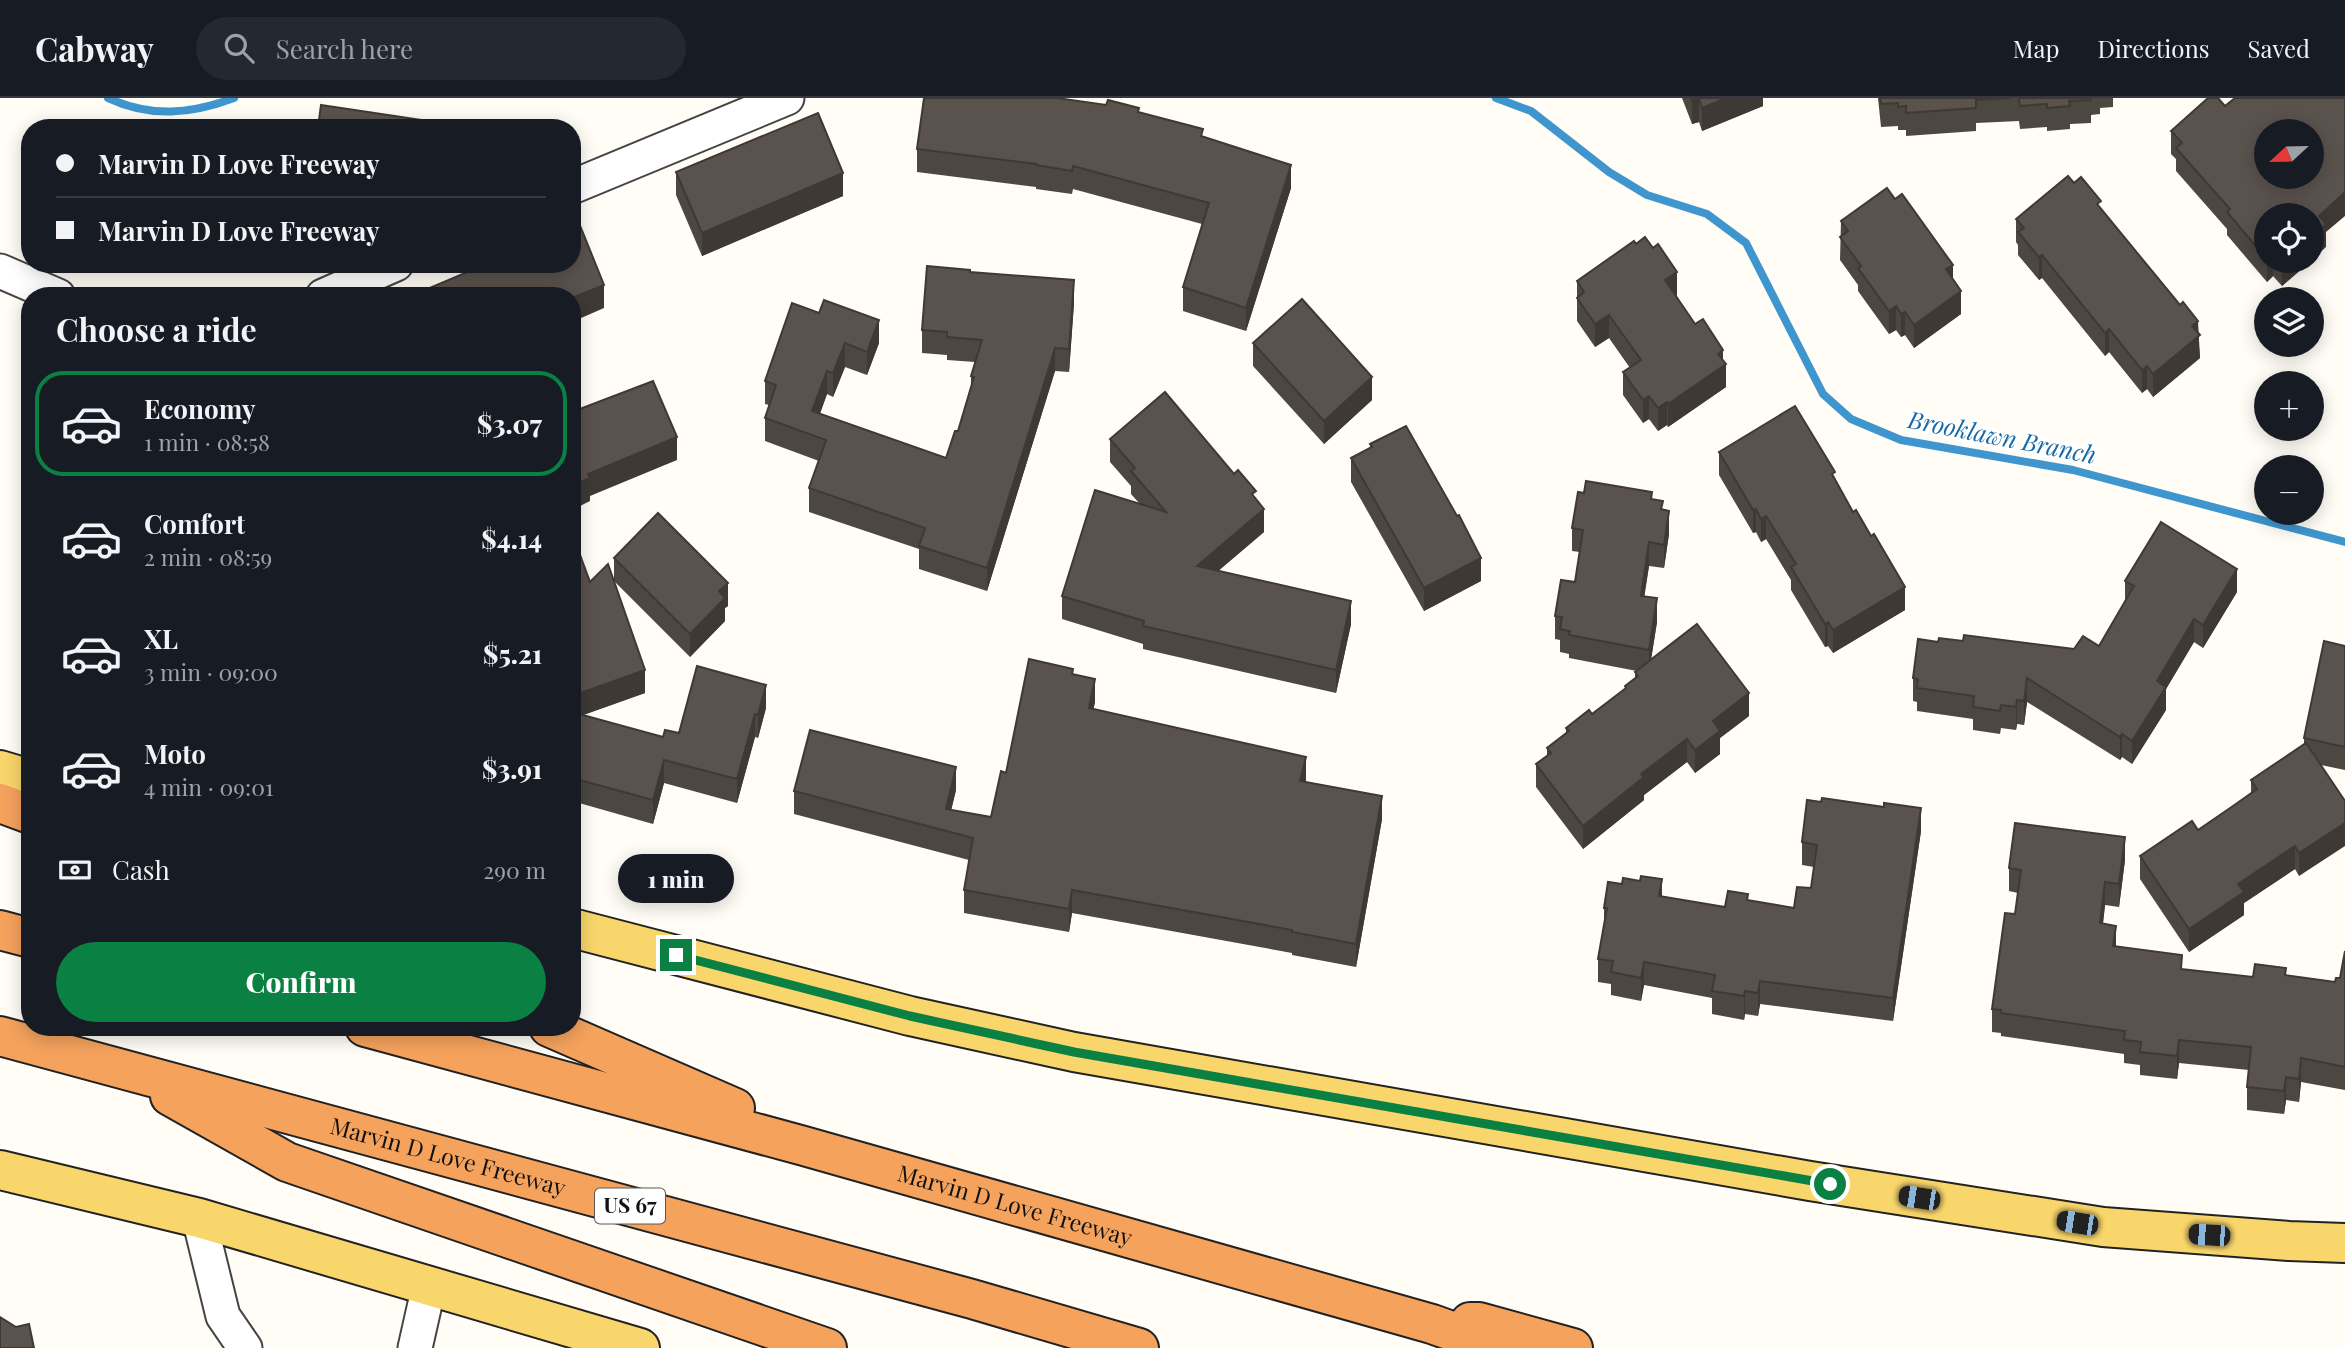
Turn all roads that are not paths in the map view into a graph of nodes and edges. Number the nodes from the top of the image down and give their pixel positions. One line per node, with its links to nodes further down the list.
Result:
1 (787, 98): 2 (street)
2 (581, 183)
3 (0, 271): 5 (street)
4 (375, 273): 6 (street)
5 (37, 287)
6 (344, 287)
7 (0, 770): 8 (main road)
8 (21, 776)
9 (0, 803): 10 (highway)
10 (21, 811)
11 (0, 930): 13 (highway)
12 (581, 930): 21 (main road)
13 (21, 936)
14 (0, 1036): 17 (highway, Marvin D Love Freeway / US 67)
15 (398, 1036): 18 (highway, Marvin D Love Freeway)
16 (570, 1036): 18 (highway)
17 (119, 1068): 27 (highway); 28 (highway, Marvin D Love Freeway / US 67)
18 (804, 1146): 23 (highway, Marvin D Love Freeway)
19 (0, 1170): 20 (main road)
20 (200, 1218): 22 (main road); 24 (street)
21 (2345, 1242)
22 (429, 1286): 25 (street); 26 (main road)
23 (1432, 1324): 29 (highway, Marvin D Love Freeway); 30 (highway)
24 (245, 1348)
25 (415, 1348)
26 (639, 1348)
27 (827, 1348)
28 (1139, 1348)
29 (1499, 1348)
30 (1573, 1348)

